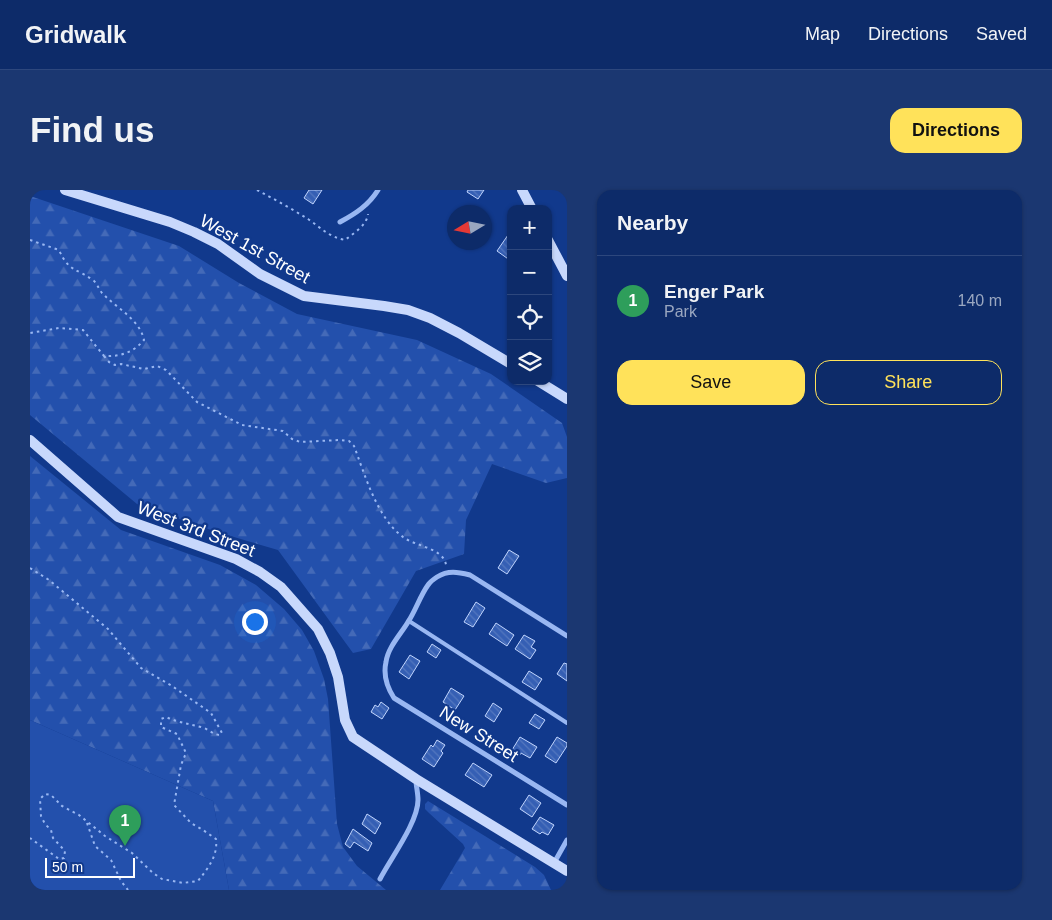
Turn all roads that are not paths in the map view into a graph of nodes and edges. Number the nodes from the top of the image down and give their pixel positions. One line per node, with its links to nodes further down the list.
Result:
1 (65, 190): 8 (street, West 1st Street)
2 (378, 190): 5 (street)
3 (522, 190): 4 (street)
4 (530, 205)
5 (340, 222)
6 (552, 248): 7 (street)
7 (567, 276)
8 (507, 362)
9 (544, 385): 10 (street)
10 (567, 399)
11 (30, 440): 15 (street, West 3rd Street)
12 (409, 622): 13 (street); 14 (lane); 16 (street, New Street)
13 (567, 636)
14 (567, 723)
15 (416, 780): 18 (street, West 3rd Street); 20 (street)
16 (567, 805)
17 (567, 840): 18 (street)
18 (554, 863): 19 (street, West 3rd Street)
19 (567, 871)
20 (380, 879)

